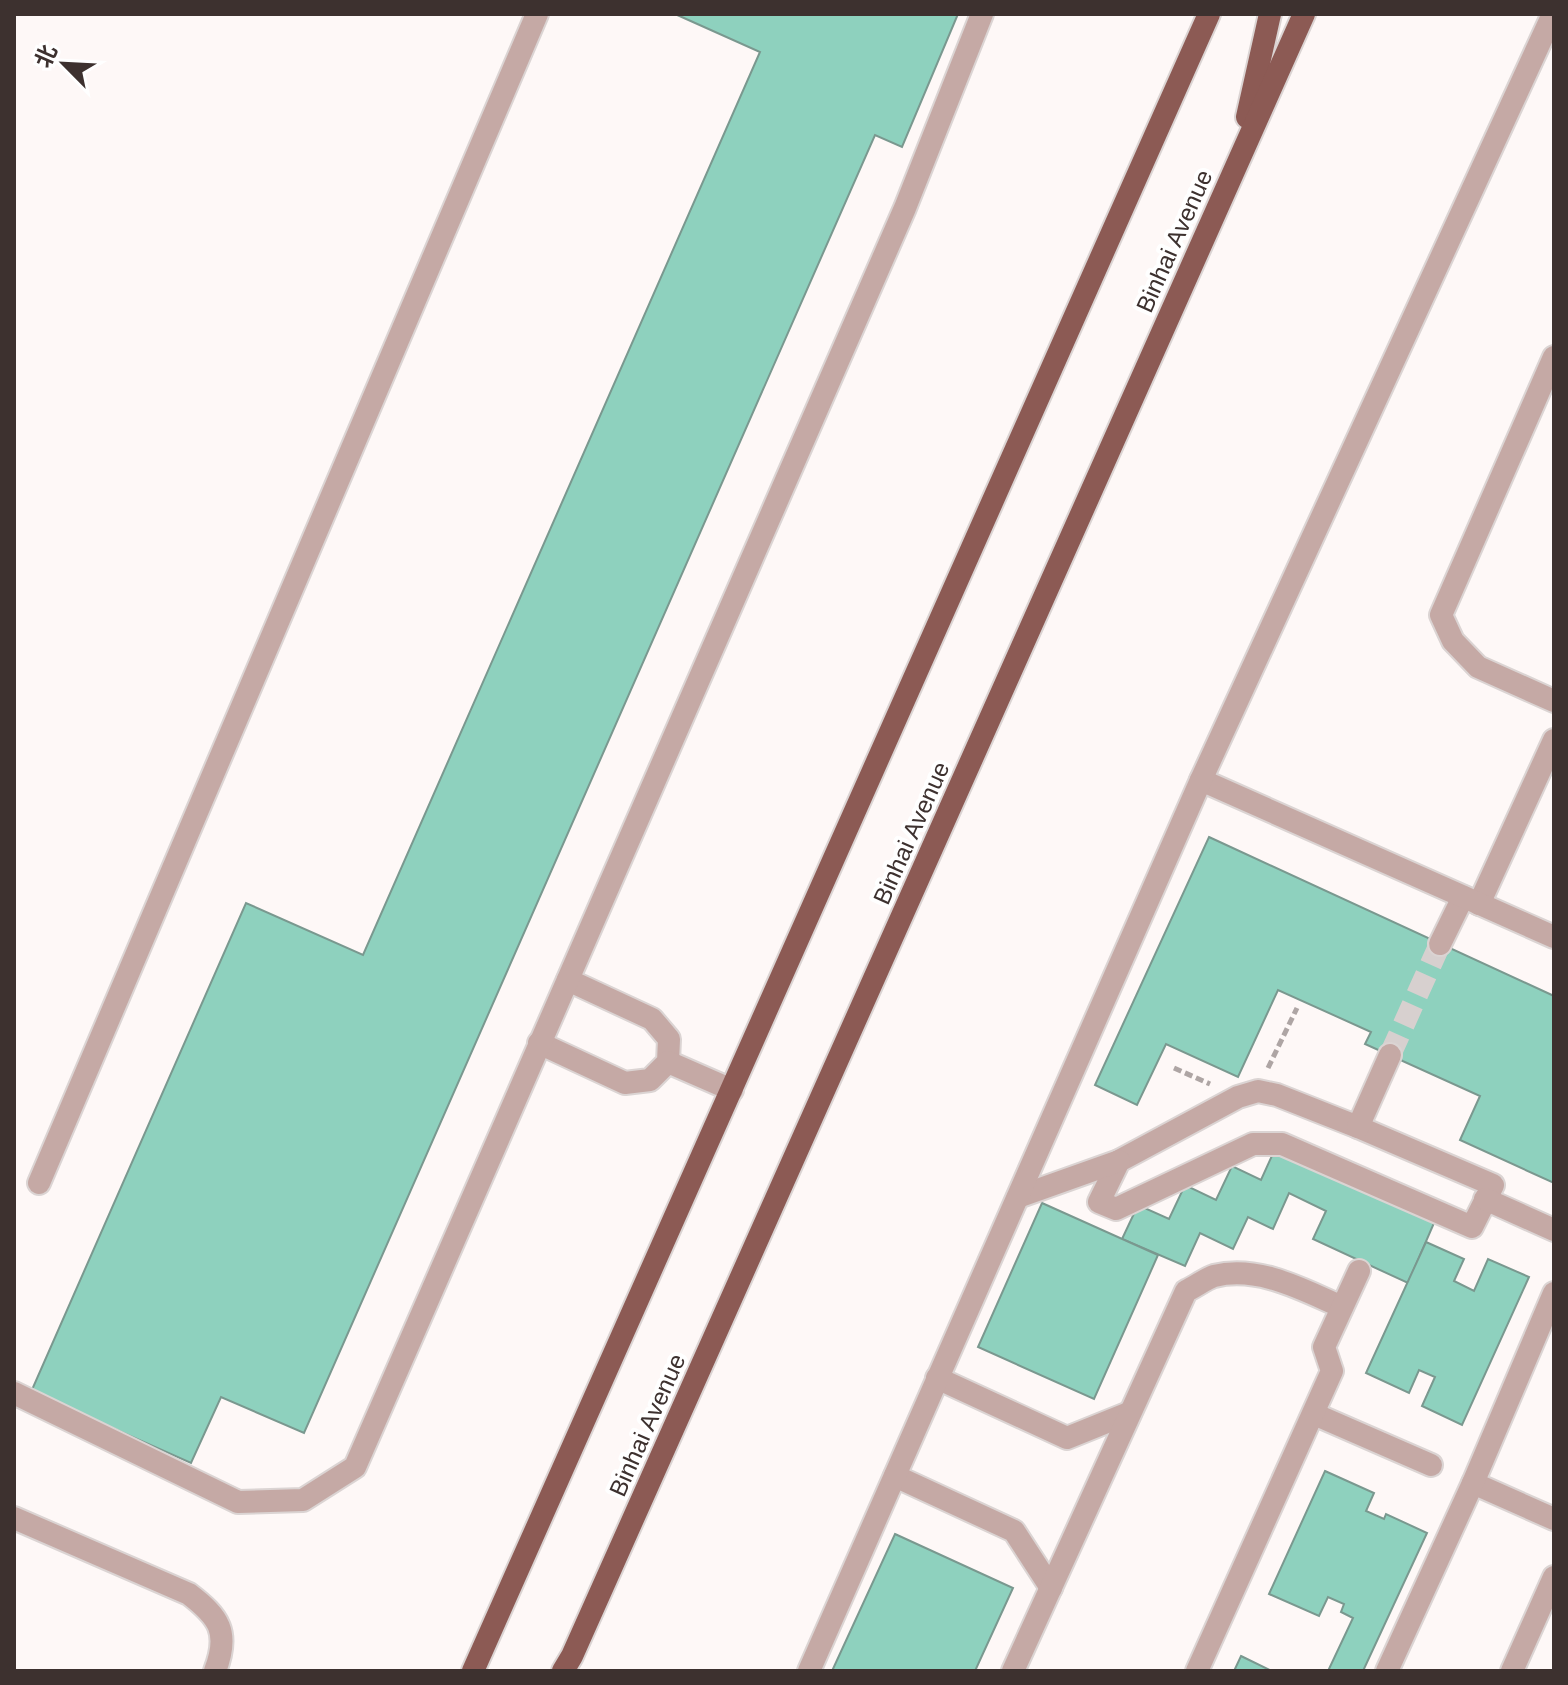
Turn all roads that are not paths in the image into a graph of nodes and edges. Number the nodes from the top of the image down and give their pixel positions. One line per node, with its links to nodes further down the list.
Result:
1 (537, 14): 22 (street)
2 (982, 14): 15 (street)
3 (1209, 14): 19 (highway)
4 (1270, 14): 7 (highway)
5 (1304, 14): 7 (highway, Binhai Avenue)
6 (1553, 14): 11 (street)
7 (1236, 165): 42 (highway, Binhai Avenue)
8 (1554, 357): 9 (street)
9 (1554, 701)
10 (1554, 740): 12 (street)
11 (1201, 780): 12 (street); 23 (street)
12 (1471, 900): 13 (street); 14 (street)
13 (1554, 937)
14 (1440, 944)
15 (568, 980): 16 (street); 18 (street)
16 (539, 1043): 18 (street); 30 (street)
17 (1390, 1055): 20 (street)
18 (668, 1062): 19 (street)
19 (732, 1090): 41 (highway)
20 (1358, 1127): 21 (street); 24 (street)
21 (1119, 1161): 23 (street); 24 (street)
22 (39, 1183)
23 (1018, 1197): 29 (street)
24 (1485, 1199): 25 (street)
25 (1554, 1230)
26 (1359, 1271): 28 (street)
27 (1554, 1293): 35 (street)
28 (1342, 1307): 31 (street); 32 (street)
29 (937, 1378): 31 (street); 34 (street)
30 (14, 1393)
31 (1129, 1413): 39 (street)
32 (1314, 1414): 33 (street); 45 (street)
33 (1431, 1465)
34 (895, 1476): 39 (street); 43 (street)
35 (1465, 1480): 37 (street); 46 (street)
36 (14, 1518): 40 (street)
37 (1554, 1519)
38 (1554, 1577): 47 (street)
39 (1051, 1588): 44 (street)
40 (215, 1671)
41 (473, 1671)
42 (563, 1671)
43 (809, 1671)
44 (1014, 1671)
45 (1197, 1671)
46 (1387, 1671)
47 (1512, 1671)

